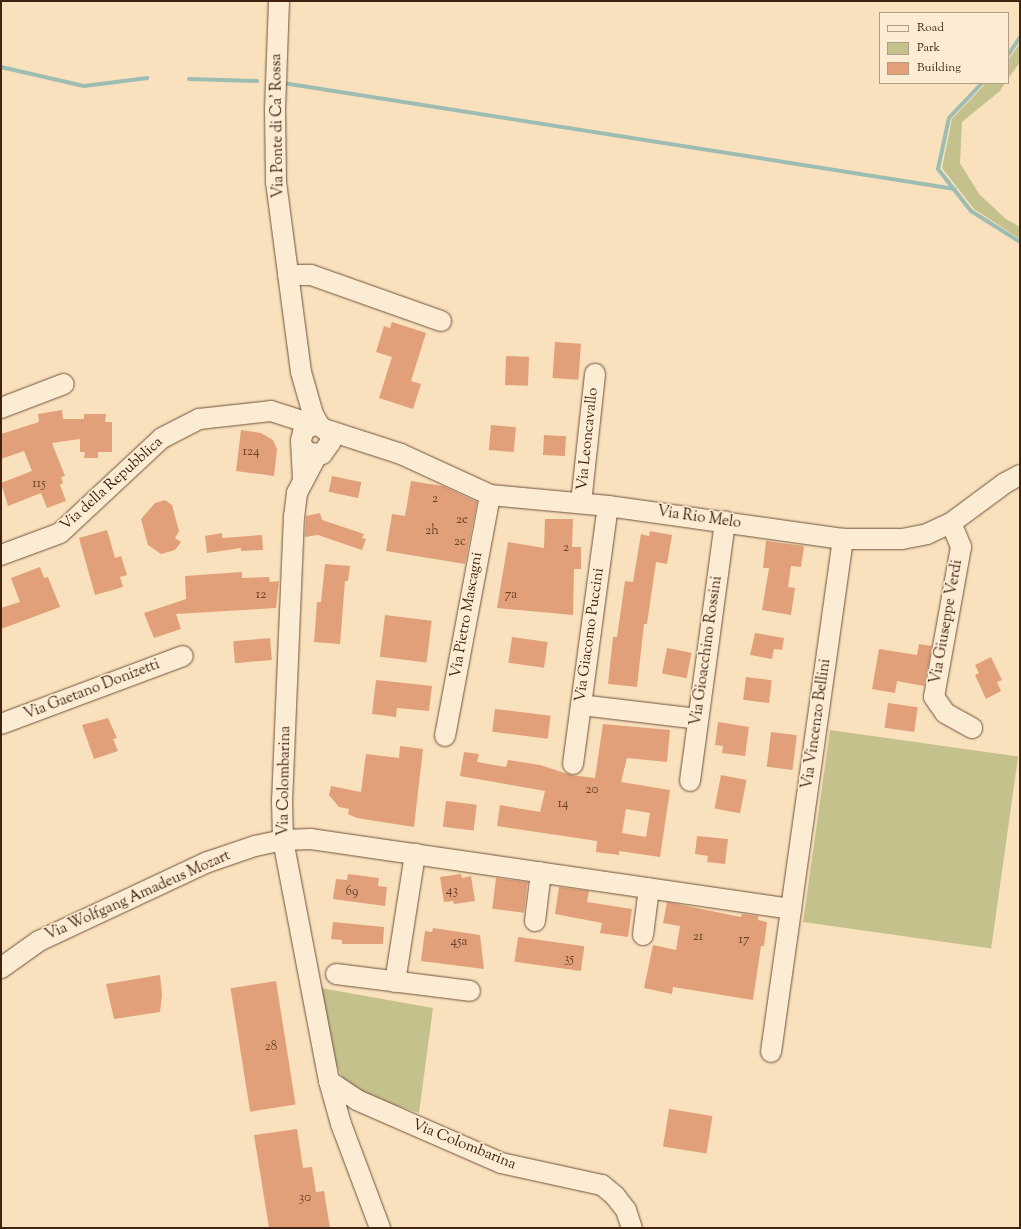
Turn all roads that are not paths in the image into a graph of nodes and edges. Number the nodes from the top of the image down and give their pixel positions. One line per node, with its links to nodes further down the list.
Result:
1 (279, 1): 2 (street, Via Ponte di Ca' Rossa)
2 (288, 275): 3 (street); 8 (street, Via Ponte di Ca' Rossa)
3 (441, 321)
4 (595, 374): 13 (street, Via Leoncavallo)
5 (64, 384): 6 (street)
6 (1, 408)
7 (271, 411): 8 (street, Via della Repubblica); 10 (street); 18 (street, Via della Repubblica)
8 (320, 427): 9 (street, Via Rio Melo); 10 (street); 10 (street, Via Colombarina)
9 (370, 444): 10 (street, Via Rio Melo); 12 (street, Via Rio Melo)
10 (312, 448): 27 (street, Via Colombarina)
11 (1020, 475): 16 (street, Via Rio Melo)
12 (490, 495): 13 (street, Via Rio Melo); 24 (street, Via Pietro Mascagni)
13 (581, 503): 14 (street, Via Rio Melo)
14 (608, 506): 15 (street, Via Rio Melo); 20 (street, Via Giacomo Puccini)
15 (725, 521): 17 (street, Via Rio Melo); 21 (street, Via Gioacchino Rossini)
16 (952, 523): 17 (street, Via Rio Melo); 23 (street, Via Giuseppe Verdi)
17 (843, 539): 31 (street, Via Vincenzo Bellini)
18 (1, 555)
19 (183, 656): 22 (street, Via Gaetano Donizetti)
20 (581, 705): 21 (street); 25 (street, Via Giacomo Puccini)
21 (698, 719): 26 (street, Via Gioacchino Rossini)
22 (1, 724)
23 (972, 728)
24 (445, 736)
25 (573, 764)
26 (690, 781)
27 (283, 840): 28 (street); 34 (street, Via Wolfgang Amadeus Mozart); 39 (street, Via Colombarina)
28 (415, 854): 29 (street); 36 (street)
29 (541, 872): 30 (street); 32 (street)
30 (649, 888): 31 (street); 33 (street)
31 (791, 908): 38 (street, Via Vincenzo Bellini)
32 (534, 921)
33 (642, 935)
34 (1, 968)
35 (336, 974): 36 (street)
36 (395, 982): 37 (street)
37 (470, 991)
38 (771, 1052)
39 (329, 1081): 40 (street, Via Colombarina); 41 (street, Via Colombarina)
40 (380, 1228)
41 (632, 1228)

